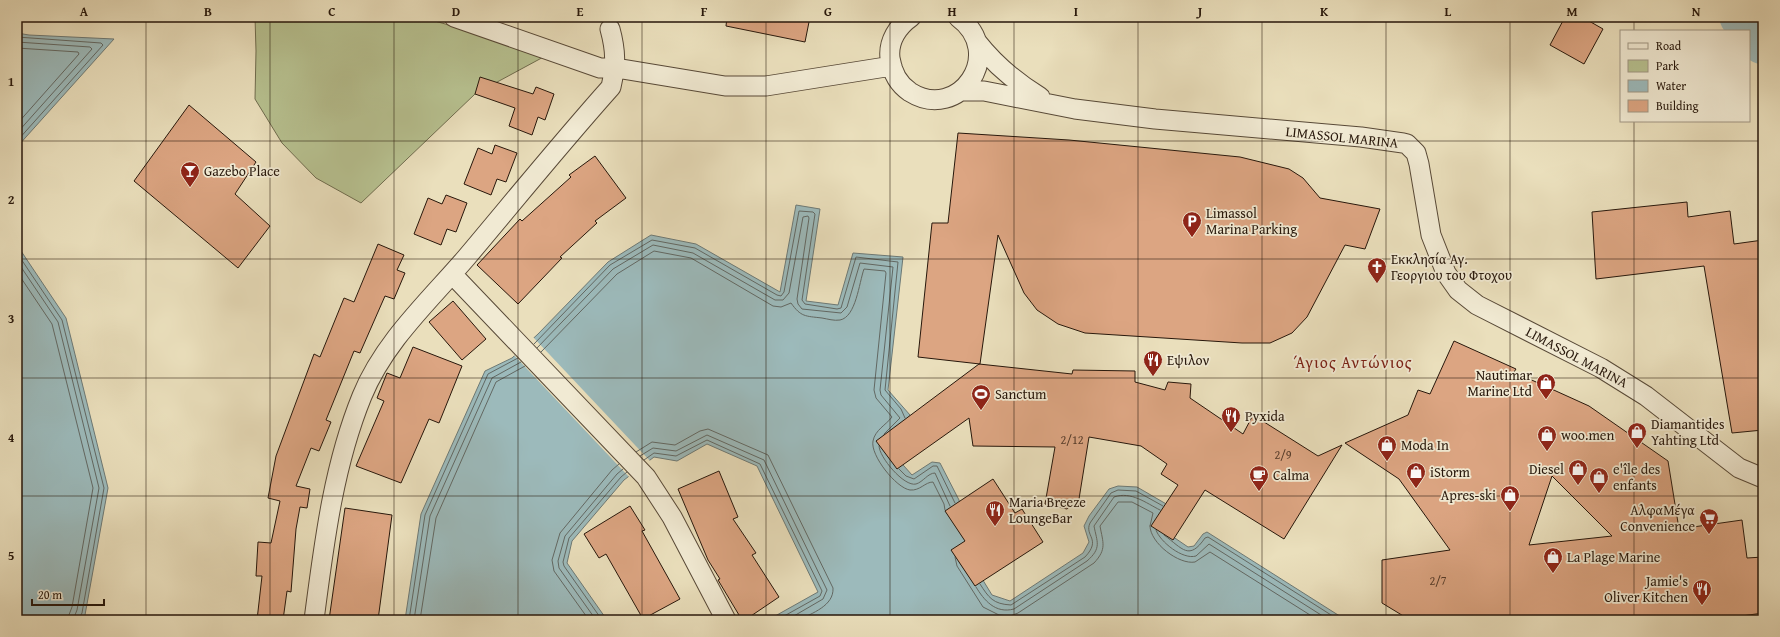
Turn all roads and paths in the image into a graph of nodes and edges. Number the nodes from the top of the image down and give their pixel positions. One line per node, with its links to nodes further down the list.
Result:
1 (454, 17): 8 (street)
2 (489, 17): 8 (street)
3 (958, 17): 6 (street, LIMASSOL MARINA)
4 (907, 18): 7 (street, LIMASSOL MARINA)
5 (610, 29): 8 (street)
6 (977, 42): 9 (street, LIMASSOL MARINA); 10 (street, LIMASSOL MARINA)
7 (892, 66): 8 (street); 9 (street, LIMASSOL MARINA)
8 (616, 68): 11 (street)
9 (960, 91): 10 (street, LIMASSOL MARINA)
10 (1049, 102): 12 (street, LIMASSOL MARINA)
11 (452, 274): 13 (street); 14 (street)
12 (1763, 478)
13 (314, 620)
14 (726, 620)

